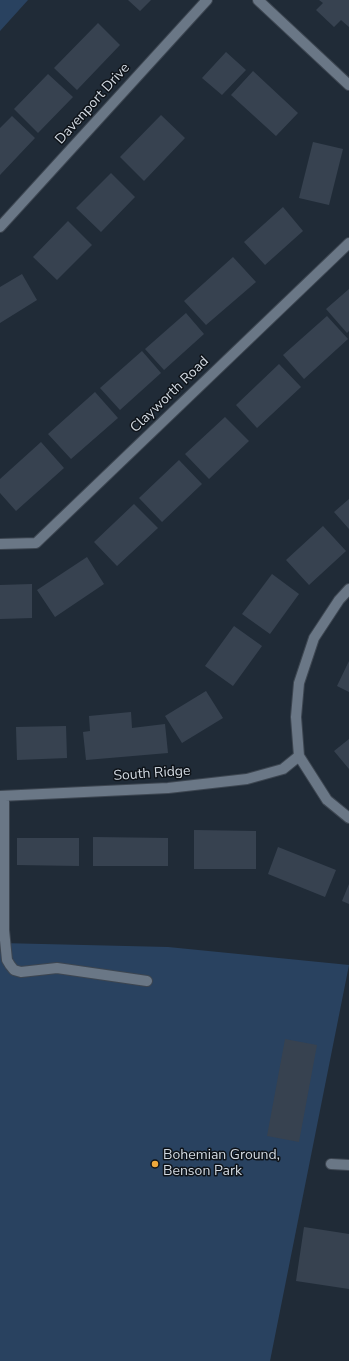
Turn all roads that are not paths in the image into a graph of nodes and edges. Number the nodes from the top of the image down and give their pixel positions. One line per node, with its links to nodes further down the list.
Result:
1 (207, 0): 4 (street, Davenport Drive)
2 (258, 0): 3 (street)
3 (349, 84)
4 (0, 227)
5 (349, 244): 6 (street, Clayworth Road)
6 (0, 544)
7 (349, 590): 8 (street)
8 (299, 756): 9 (street, South Ridge); 10 (street)
9 (2, 796): 11 (street)
10 (349, 818)
11 (147, 981)
12 (331, 1164): 13 (street)
13 (349, 1165)

